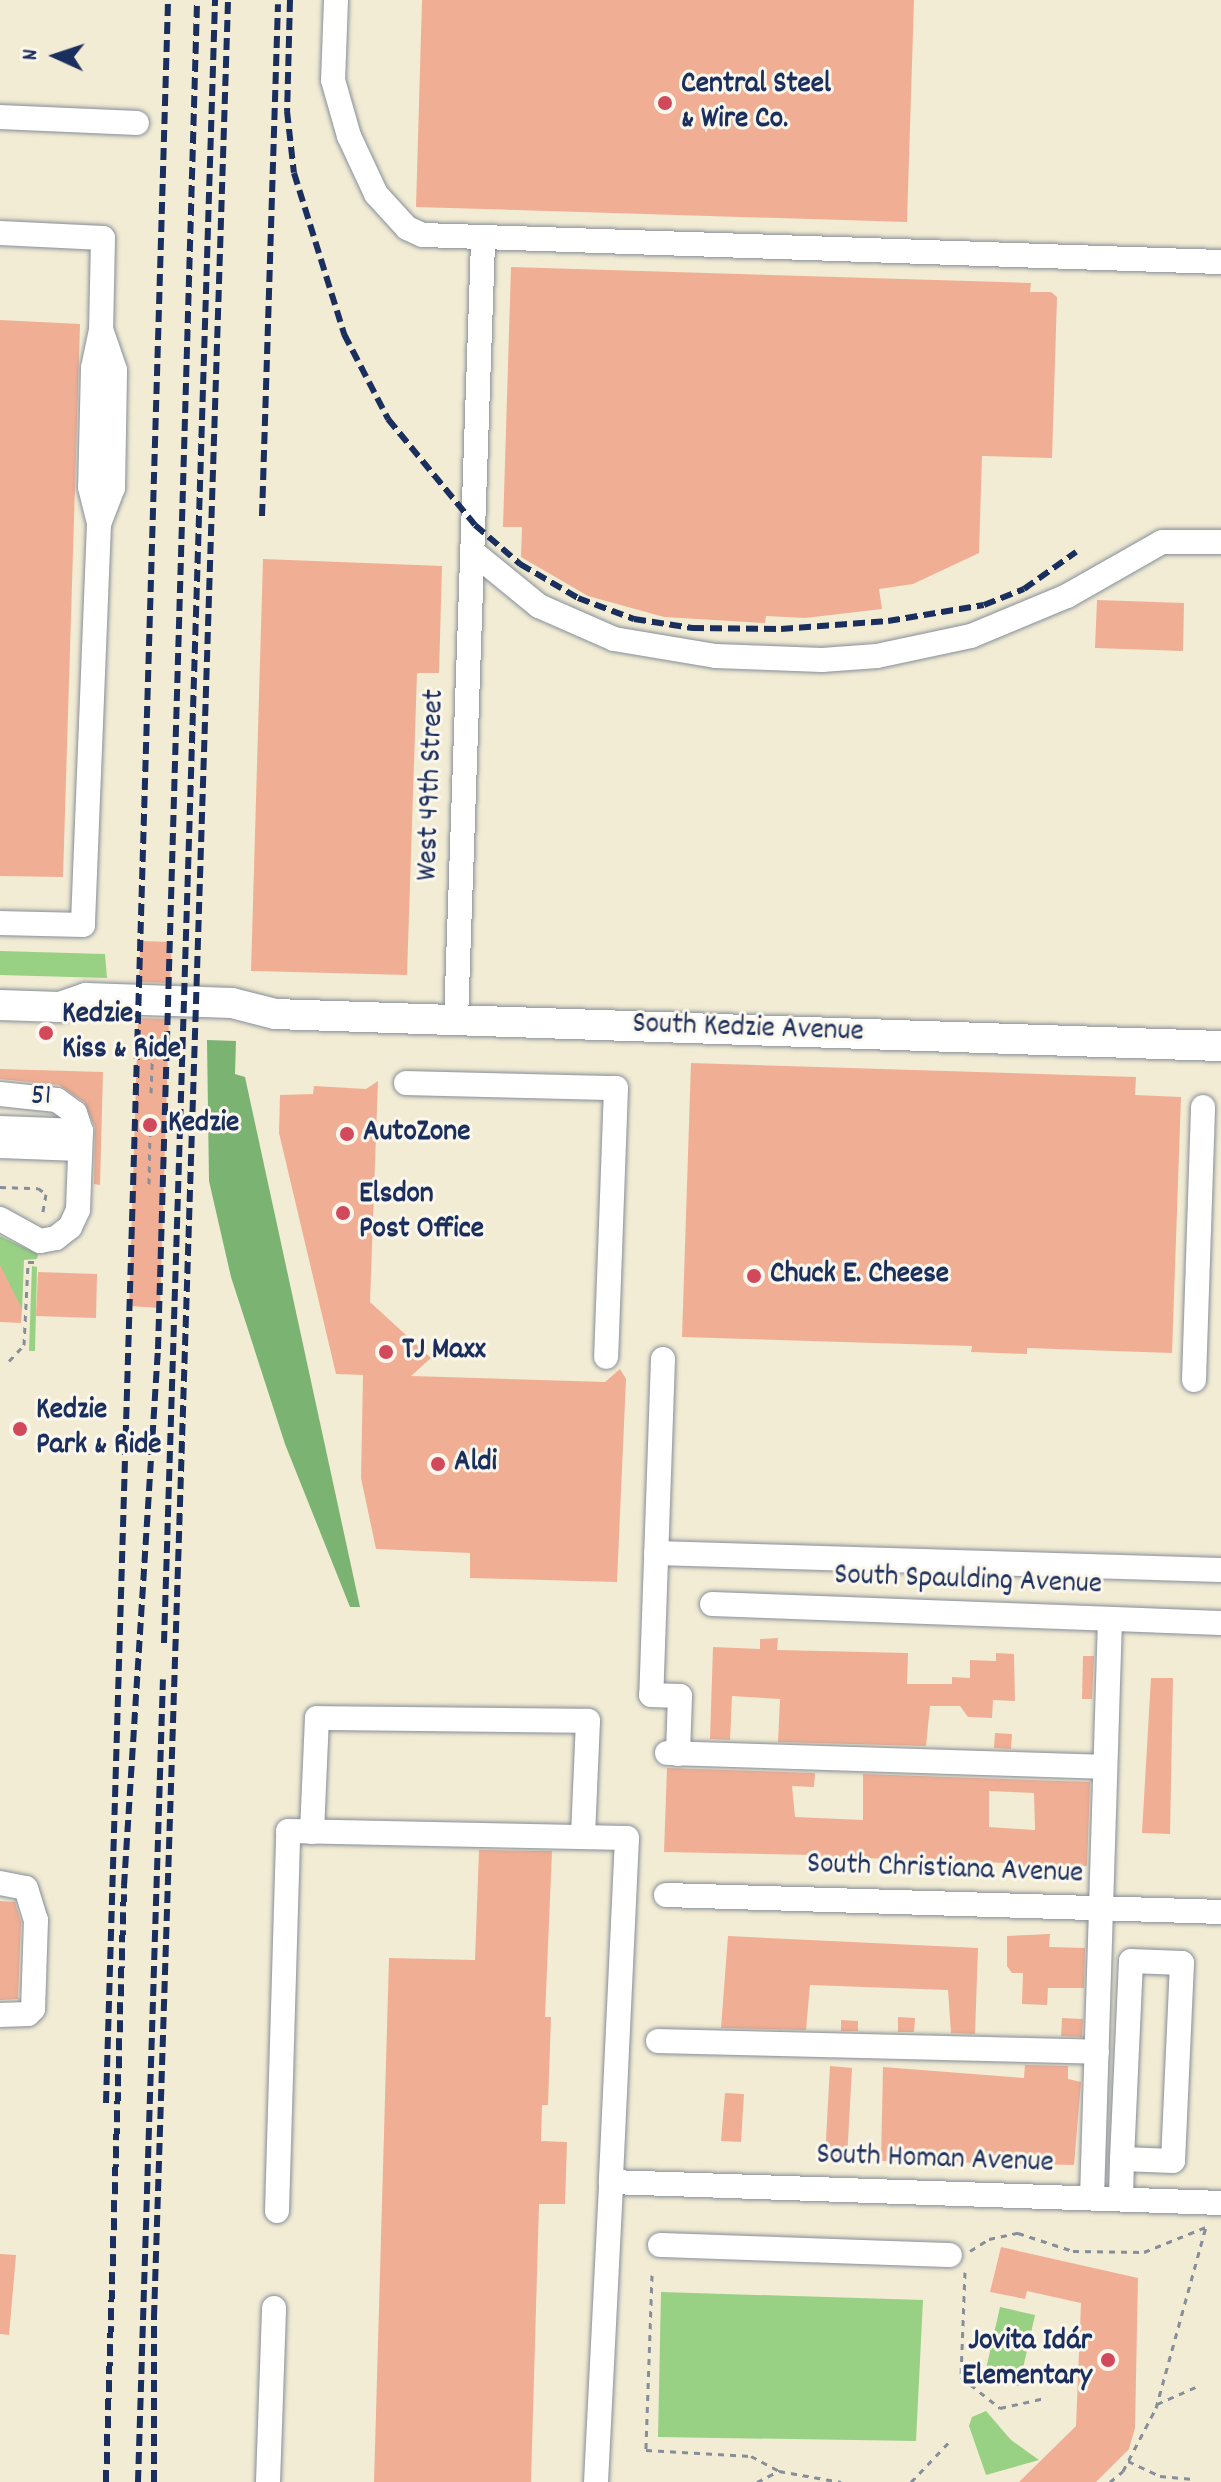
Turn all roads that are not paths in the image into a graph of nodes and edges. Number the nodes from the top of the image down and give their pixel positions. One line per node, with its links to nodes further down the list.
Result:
1 (336, 0): 5 (street)
2 (0, 117): 3 (street)
3 (137, 123)
4 (0, 233): 9 (street)
5 (483, 241): 6 (street); 8 (street, West 49th Street)
6 (1221, 262)
7 (1221, 542): 8 (street)
8 (474, 553): 11 (street, West 49th Street)
9 (0, 923)
10 (0, 1005): 11 (main road, South Kedzie Avenue)
11 (456, 1020): 12 (main road, South Kedzie Avenue)
12 (1221, 1046)
13 (406, 1083): 22 (street)
14 (0, 1094): 18 (street)
15 (1203, 1107): 24 (street)
16 (0, 1110): 18 (street)
17 (0, 1128): 18 (street, 51)
18 (79, 1139): 19 (street); 20 (street); 21 (street)
19 (0, 1146)
20 (0, 1161)
21 (0, 1219)
22 (606, 1357)
23 (663, 1359): 25 (street)
24 (1194, 1380)
25 (656, 1553): 26 (street); 30 (street)
26 (1221, 1570)
27 (712, 1604): 28 (street, South Spaulding Avenue)
28 (1110, 1619): 29 (street, South Spaulding Avenue); 30 (street)
29 (1221, 1623)
30 (1105, 1767): 35 (street)
31 (312, 1832): 32 (street); 32 (street); 45 (street)
32 (583, 1837): 41 (street)
33 (0, 1883): 37 (street)
34 (666, 1895): 35 (street, South Christiana Avenue)
35 (1101, 1908): 36 (street, South Christiana Avenue); 39 (street)
36 (1221, 1912)
37 (0, 2015)
38 (658, 2041): 39 (street)
39 (1097, 2052): 42 (street)
40 (1122, 2159): 40 (street); 43 (street)
41 (611, 2182): 42 (street, South Homan Avenue); 50 (street)
42 (1092, 2198): 43 (street, South Homan Avenue)
43 (1121, 2199): 44 (street, South Homan Avenue)
44 (1221, 2203)
45 (277, 2211)
46 (660, 2245): 47 (street)
47 (960, 2258)
48 (274, 2308): 49 (street)
49 (268, 2482)
50 (596, 2482)

